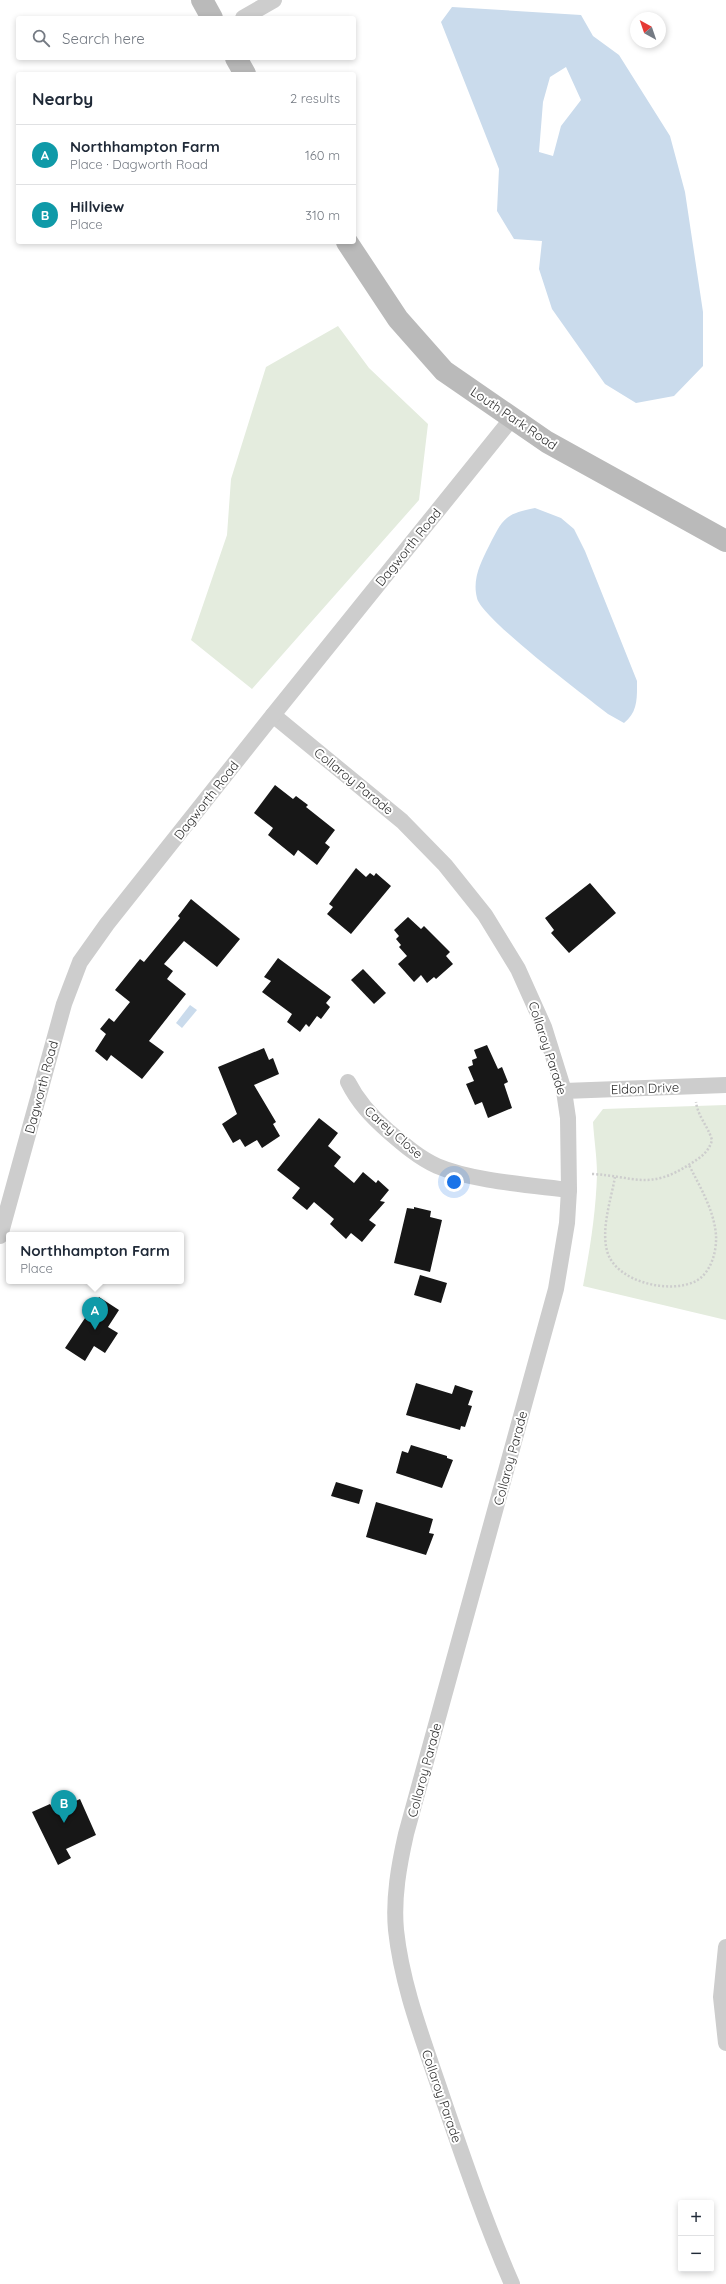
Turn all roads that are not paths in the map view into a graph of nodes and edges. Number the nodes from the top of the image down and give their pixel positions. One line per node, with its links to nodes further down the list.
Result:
1 (202, 0): 3 (street)
2 (274, 0): 4 (street)
3 (211, 16)
4 (246, 16)
5 (237, 60): 6 (street)
6 (244, 72)
7 (348, 244): 8 (street, Louth Park Road)
8 (512, 417): 9 (street, Louth Park Road); 10 (street, Dagworth Road)
9 (726, 541)
10 (273, 715): 13 (street, Collaroy Parade); 15 (street, Dagworth Road)
11 (348, 1082): 14 (street, Carey Close)
12 (726, 1085): 13 (street, Eldon Drive)
13 (564, 1091): 14 (street, Collaroy Parade)
14 (569, 1190): 18 (street, Collaroy Parade)
15 (0, 1236)
16 (726, 1946): 17 (street)
17 (726, 2043)
18 (512, 2284)

